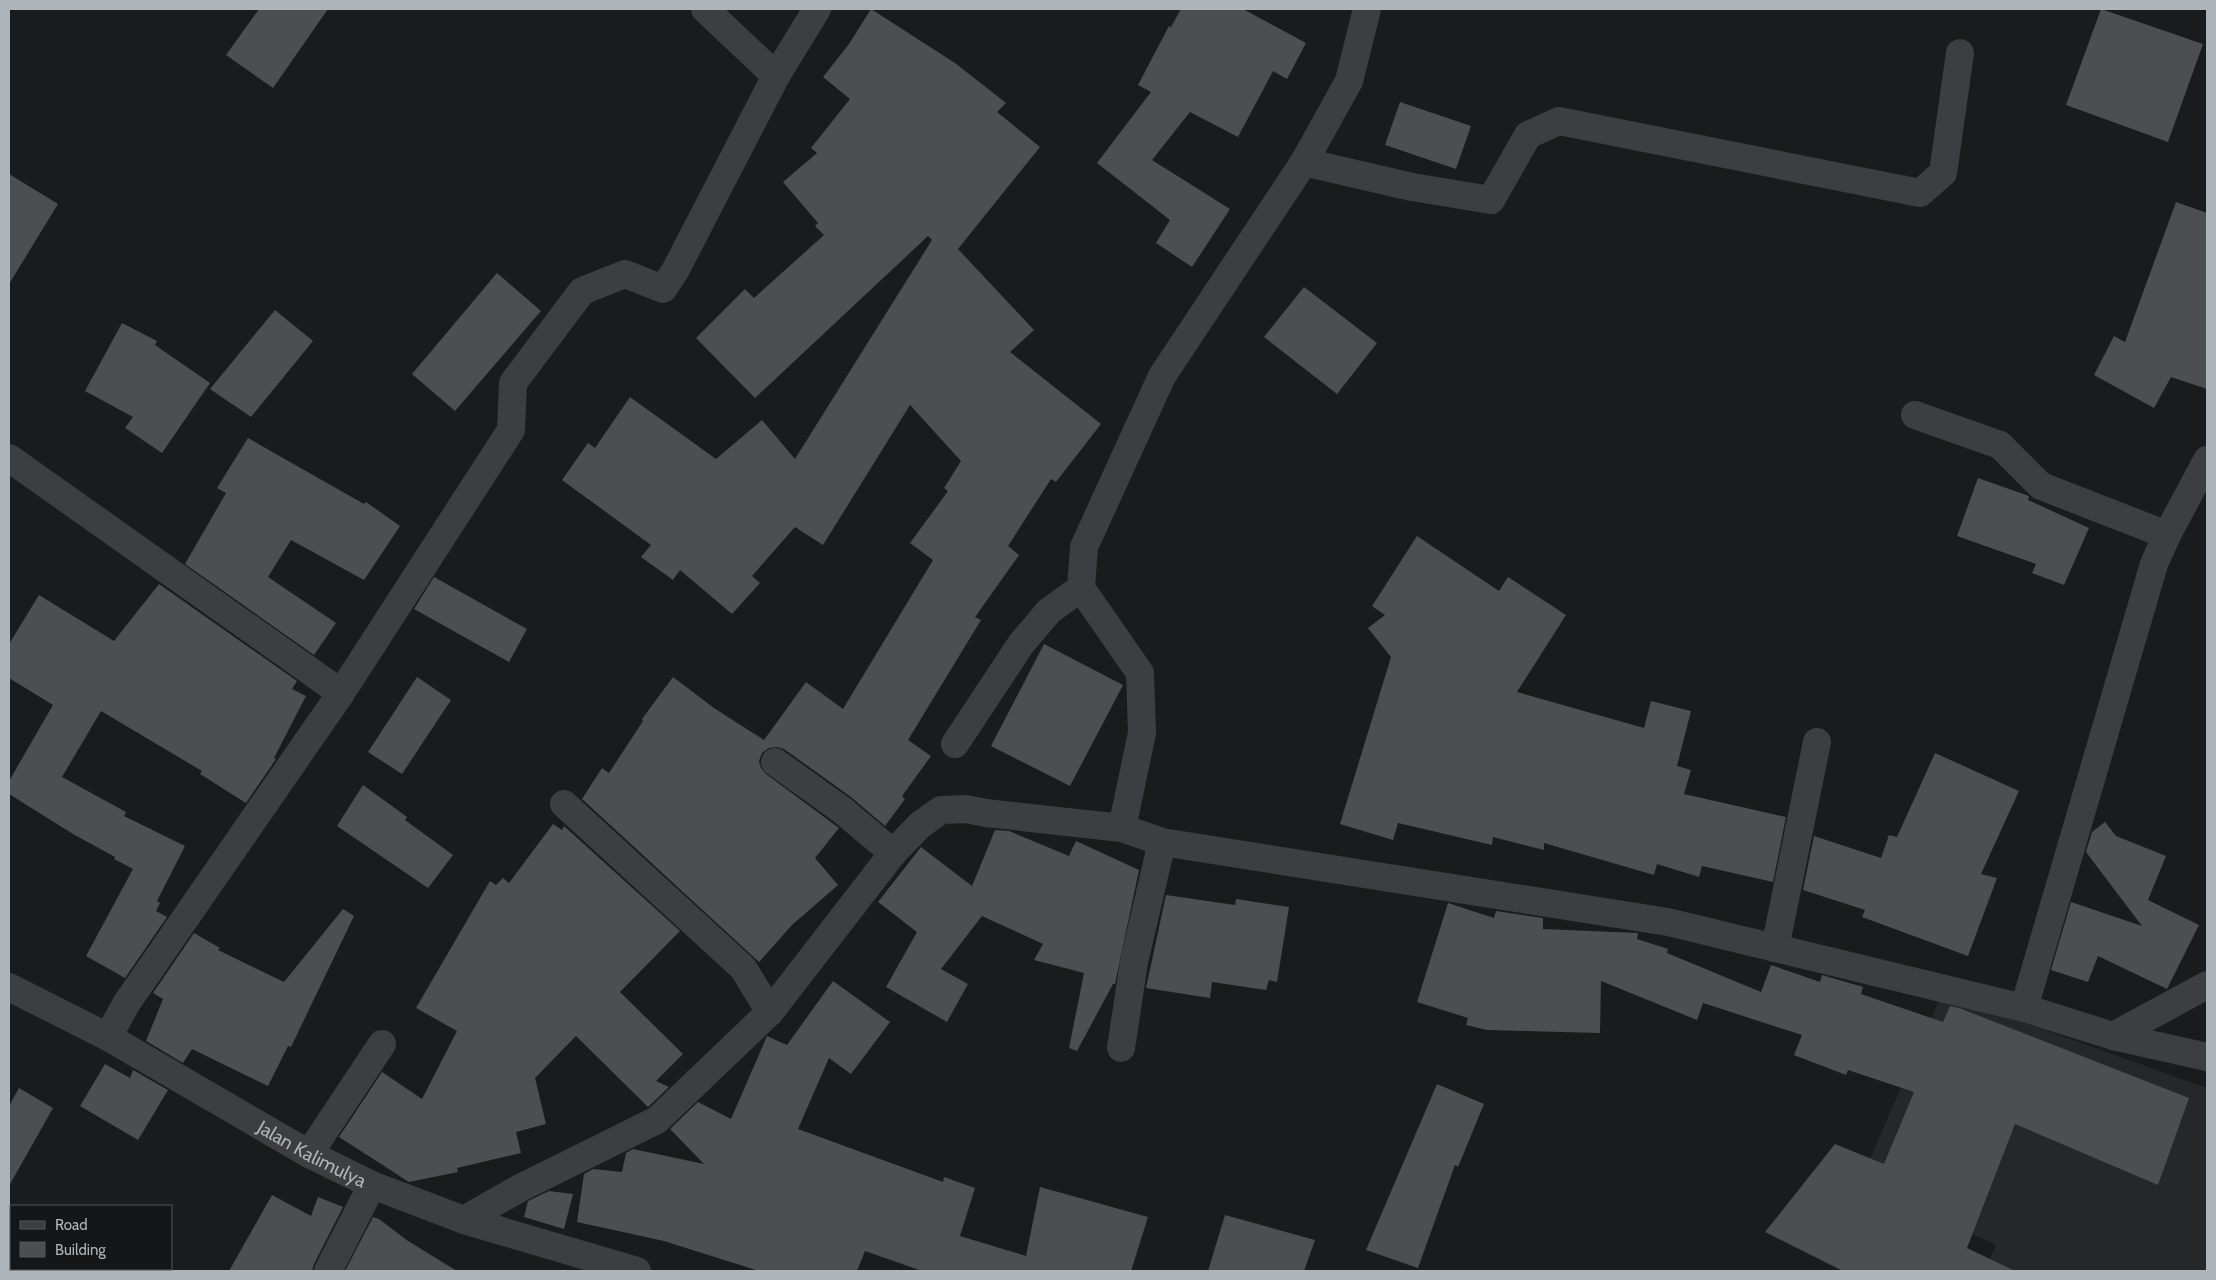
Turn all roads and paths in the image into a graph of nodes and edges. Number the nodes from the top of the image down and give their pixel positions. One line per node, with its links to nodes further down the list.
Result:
1 (705, 9): 5 (street)
2 (817, 9): 5 (street)
3 (1367, 9): 6 (street)
4 (1960, 53): 6 (street)
5 (776, 76): 12 (street)
6 (1304, 162): 11 (street)
7 (1915, 415): 10 (street)
8 (9, 458): 12 (street)
9 (2207, 460): 10 (street)
10 (2167, 535): 23 (street)
11 (1082, 588): 14 (street); 17 (street)
12 (341, 693): 26 (street)
13 (1817, 742): 20 (street)
14 (955, 744)
15 (775, 762): 19 (street)
16 (564, 804): 24 (street)
17 (1122, 828): 18 (street); 19 (street)
18 (1162, 842): 20 (street); 28 (street)
19 (893, 853): 24 (street)
20 (1775, 948): 23 (street)
21 (2207, 985): 25 (street)
22 (9, 987): 26 (street, Jalan Kalimulya)
23 (2024, 1008): 25 (street)
24 (770, 1012): 32 (street)
25 (2113, 1036): 29 (street)
26 (108, 1037): 30 (street, Jalan Kalimulya)
27 (382, 1044): 30 (street)
28 (1121, 1048)
29 (2207, 1058)
30 (309, 1154): 31 (street, Jalan Kalimulya)
31 (372, 1185): 32 (street, Jalan Kalimulya); 33 (street)
32 (464, 1220): 34 (street, Jalan Kalimulya)
33 (328, 1271)
34 (638, 1271)

